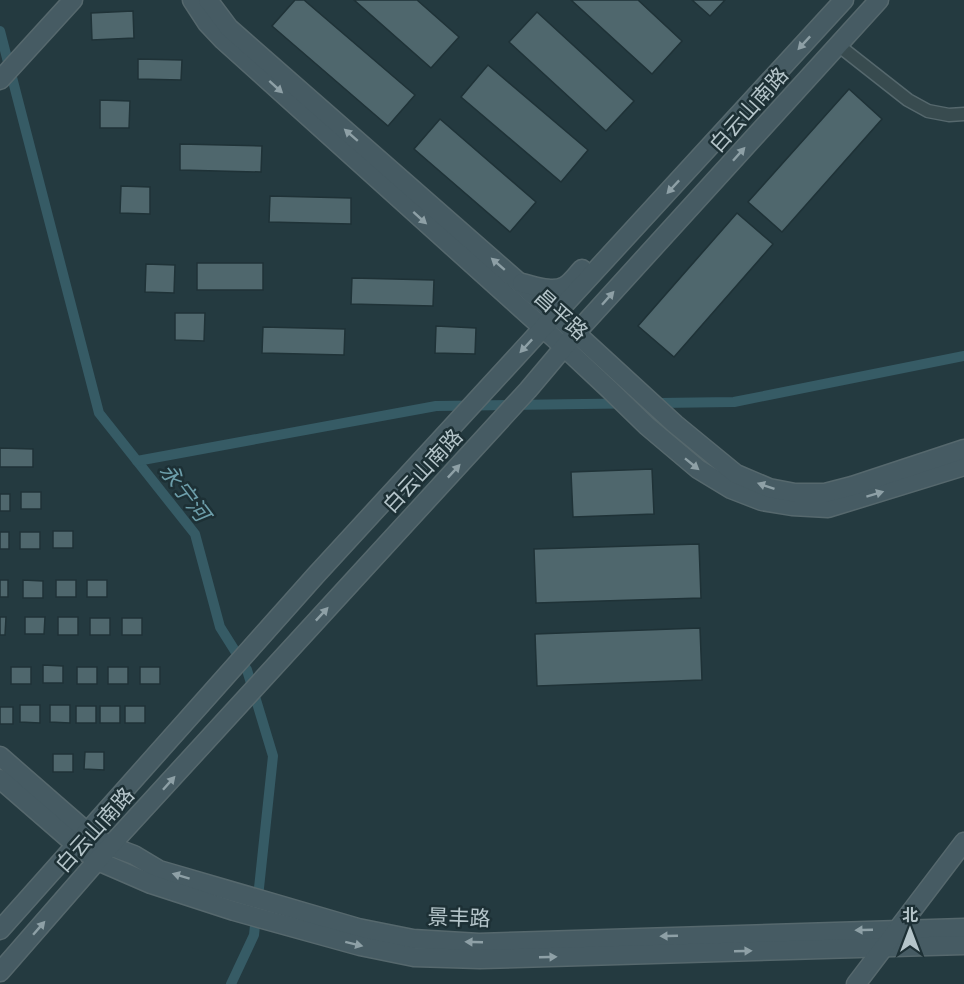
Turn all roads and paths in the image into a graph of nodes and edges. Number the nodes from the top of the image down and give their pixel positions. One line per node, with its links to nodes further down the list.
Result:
1 (73, 0): 7 (main road)
2 (192, 0): 12 (main road, 昌平路, one-way to 12)
3 (207, 0): 10 (main road, 昌平路, one-way to 3)
4 (844, 0): 9 (main road, 白云山南路, one-way to 9)
5 (879, 0): 6 (main road, 白云山南路)
6 (838, 45): 8 (street); 13 (main road, 白云山南路, one-way to 6)
7 (0, 80)
8 (964, 114)
9 (654, 207): 10 (main road); 11 (main road, 白云山南路)
10 (518, 282): 11 (main road, 昌平路)
11 (555, 314): 12 (main road, 白云山南路); 13 (main road, 昌平路)
12 (543, 328): 13 (main road, 昌平路); 18 (main road, 白云山南路, one-way to 18)
13 (570, 340): 14 (main road, 昌平路, one-way to 13); 15 (main road, 昌平路, one-way to 15); 20 (main road, 白云山南路, one-way to 13)
14 (964, 449)
15 (964, 466)
16 (0, 756): 18 (main road, 景丰路)
17 (0, 779): 18 (main road, 景丰路)
18 (82, 839): 20 (main road, 景丰路); 21 (main road, 景丰路); 26 (main road, 白云山南路)
19 (964, 842): 25 (main road)
20 (111, 846): 21 (main road, 白云山南路); 22 (main road, 景丰路, one-way to 20)
21 (98, 861): 22 (main road, 景丰路); 29 (main road, 白云山南路, one-way to 21)
22 (236, 902): 23 (main road, 景丰路)
23 (299, 920): 25 (main road, 景丰路, one-way to 23); 28 (main road, 景丰路, one-way to 28)
24 (964, 928): 25 (main road, 景丰路)
25 (897, 929): 28 (main road)
26 (0, 930)
27 (964, 945): 28 (main road, 景丰路)
28 (885, 947): 30 (main road)
29 (0, 972)
30 (856, 984)

